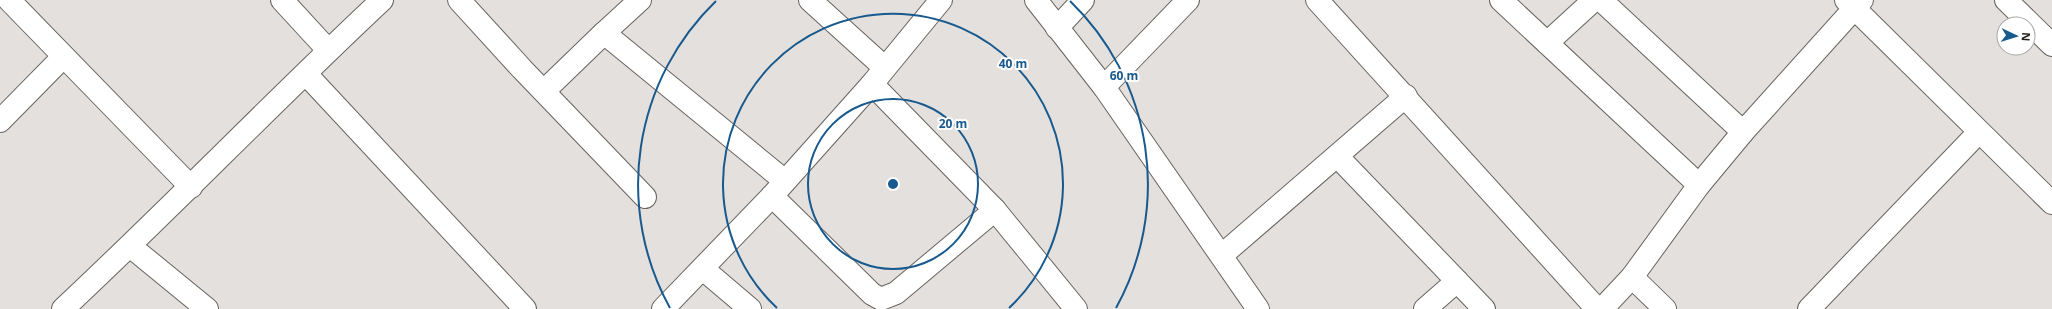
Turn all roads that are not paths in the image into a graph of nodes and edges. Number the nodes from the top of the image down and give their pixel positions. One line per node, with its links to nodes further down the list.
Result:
1 (9, 0): 22 (street)
2 (282, 0): 21 (street)
3 (382, 0): 21 (street)
4 (459, 0): 26 (street)
5 (640, 0): 18 (street)
6 (810, 0): 24 (street)
7 (941, 0): 24 (street)
8 (1036, 0): 17 (street)
9 (1083, 0): 17 (street)
10 (1188, 0): 25 (street)
11 (1317, 0): 27 (street)
12 (1502, 0): 19 (street)
13 (1594, 0): 19 (street)
14 (1601, 0): 29 (street)
15 (2006, 0): 20 (street)
16 (1854, 3): 29 (street); 30 (street)
17 (1057, 28): 25 (street)
18 (604, 33): 26 (street); 34 (street)
19 (1547, 43): 32 (street)
20 (2052, 46)
21 (328, 50): 23 (street)
22 (63, 57): 28 (street); 33 (street)
23 (306, 74): 33 (street); 46 (street)
24 (878, 76): 34 (street); 37 (street)
25 (1104, 87): 39 (street)
26 (544, 91): 35 (street)
27 (1406, 96): 31 (street); 52 (street)
28 (0, 121)
29 (1743, 132): 32 (street)
30 (1979, 132): 36 (street); 55 (street)
31 (1337, 156): 39 (street); 42 (street)
32 (1698, 185): 41 (street)
33 (191, 187): 38 (street)
34 (778, 189): 37 (street); 40 (street)
35 (645, 196)
36 (2052, 203)
37 (994, 210): 43 (street)
38 (130, 246): 44 (street); 45 (street)
39 (1222, 255): 49 (street)
40 (703, 269): 47 (street); 48 (street)
41 (1632, 277): 53 (street); 54 (street)
42 (1457, 281): 50 (street); 51 (street)
43 (1071, 307)
44 (63, 309)
45 (207, 309)
46 (525, 309)
47 (663, 309)
48 (750, 309)
49 (1258, 309)
50 (1425, 309)
51 (1484, 309)
52 (1597, 309)
53 (1602, 309)
54 (1666, 309)
55 (1809, 309)

